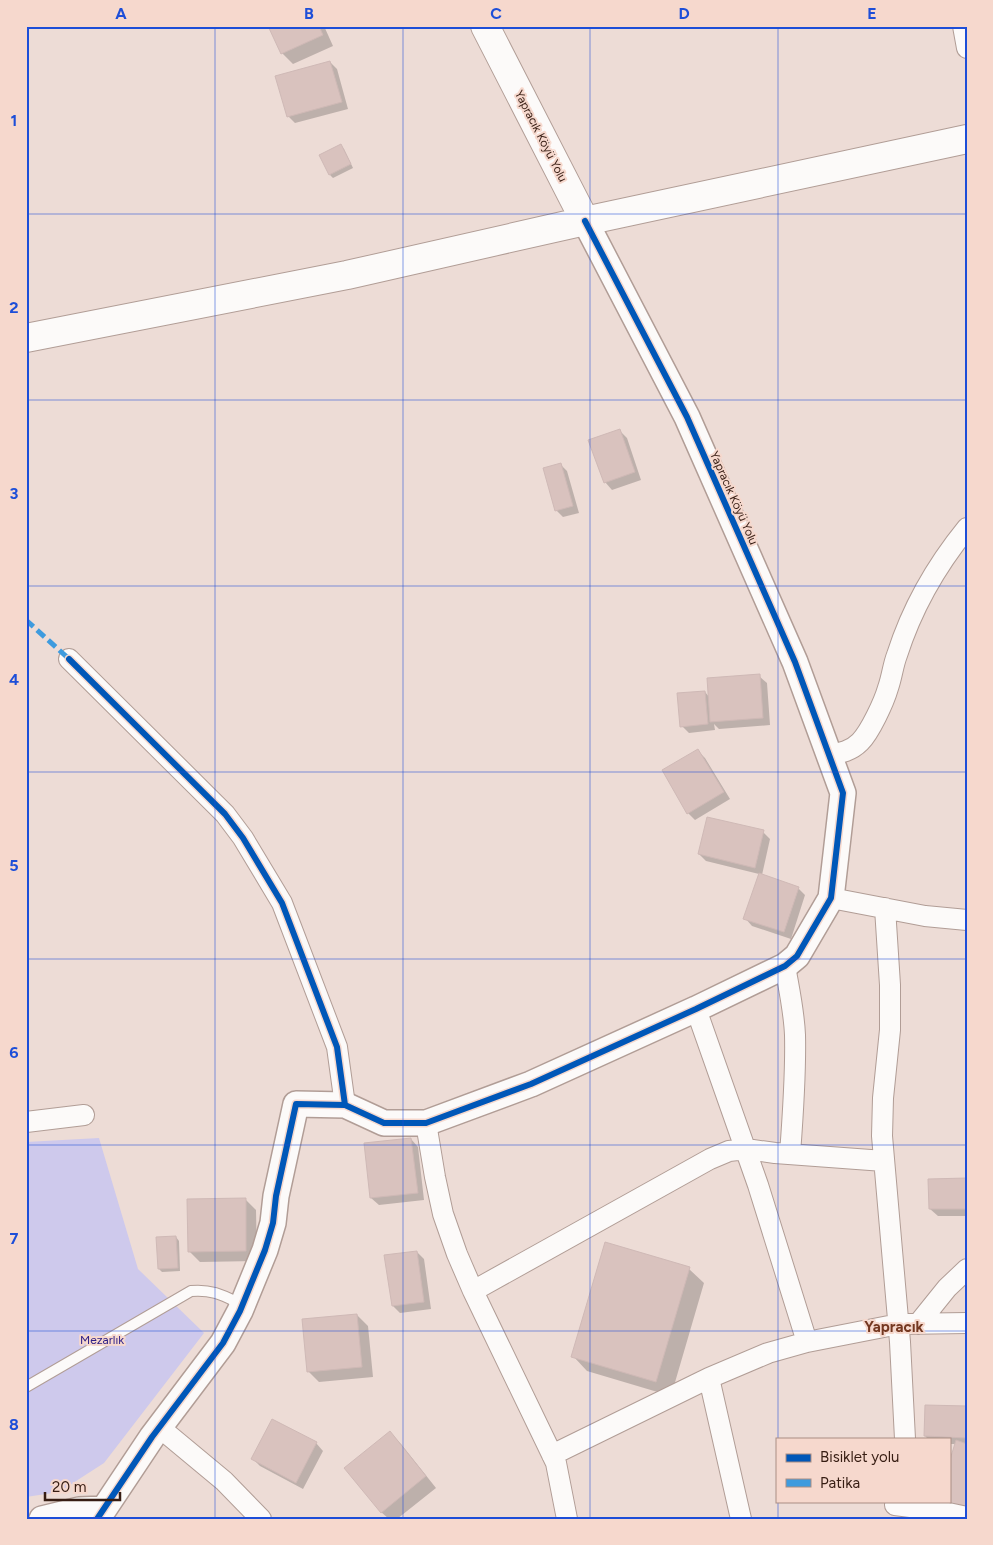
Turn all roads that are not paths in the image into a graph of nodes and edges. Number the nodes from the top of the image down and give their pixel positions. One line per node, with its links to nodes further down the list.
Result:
1 (485, 26): 5 (main road, Yapracık Köyü Yolu)
2 (963, 26): 3 (street)
3 (967, 48)
4 (967, 139): 5 (main road)
5 (585, 221): 6 (main road); 9 (street, Yapracık Köyü Yolu)
6 (26, 338)
7 (967, 528): 9 (street)
8 (69, 660): 15 (street)
9 (829, 755): 10 (street, Yapracık Köyü Yolu)
10 (831, 898): 11 (street); 13 (street)
11 (885, 908): 12 (street); 21 (street)
12 (967, 920)
13 (785, 966): 14 (street); 20 (street)
14 (696, 1009): 18 (street); 19 (street)
15 (345, 1105): 18 (street); 24 (street)
16 (84, 1115): 17 (street)
17 (26, 1122)
18 (426, 1123): 23 (street)
19 (746, 1149): 20 (street); 23 (street); 27 (street)
20 (790, 1154): 21 (street)
21 (884, 1161): 26 (street)
22 (967, 1270): 26 (street)
23 (473, 1291): 32 (street)
24 (243, 1306): 29 (lane); 30 (street)
25 (967, 1322): 26 (street)
26 (908, 1324): 27 (street); 31 (street)
27 (806, 1342): 28 (street)
28 (709, 1378): 32 (street); 39 (street)
29 (26, 1386)
30 (159, 1427): 34 (street); 37 (street)
31 (905, 1438)
32 (552, 1455): 38 (street)
33 (894, 1508): 35 (street)
34 (100, 1514): 36 (street)
35 (967, 1517)
36 (42, 1519)
37 (261, 1519)
38 (567, 1519)
39 (741, 1519)

